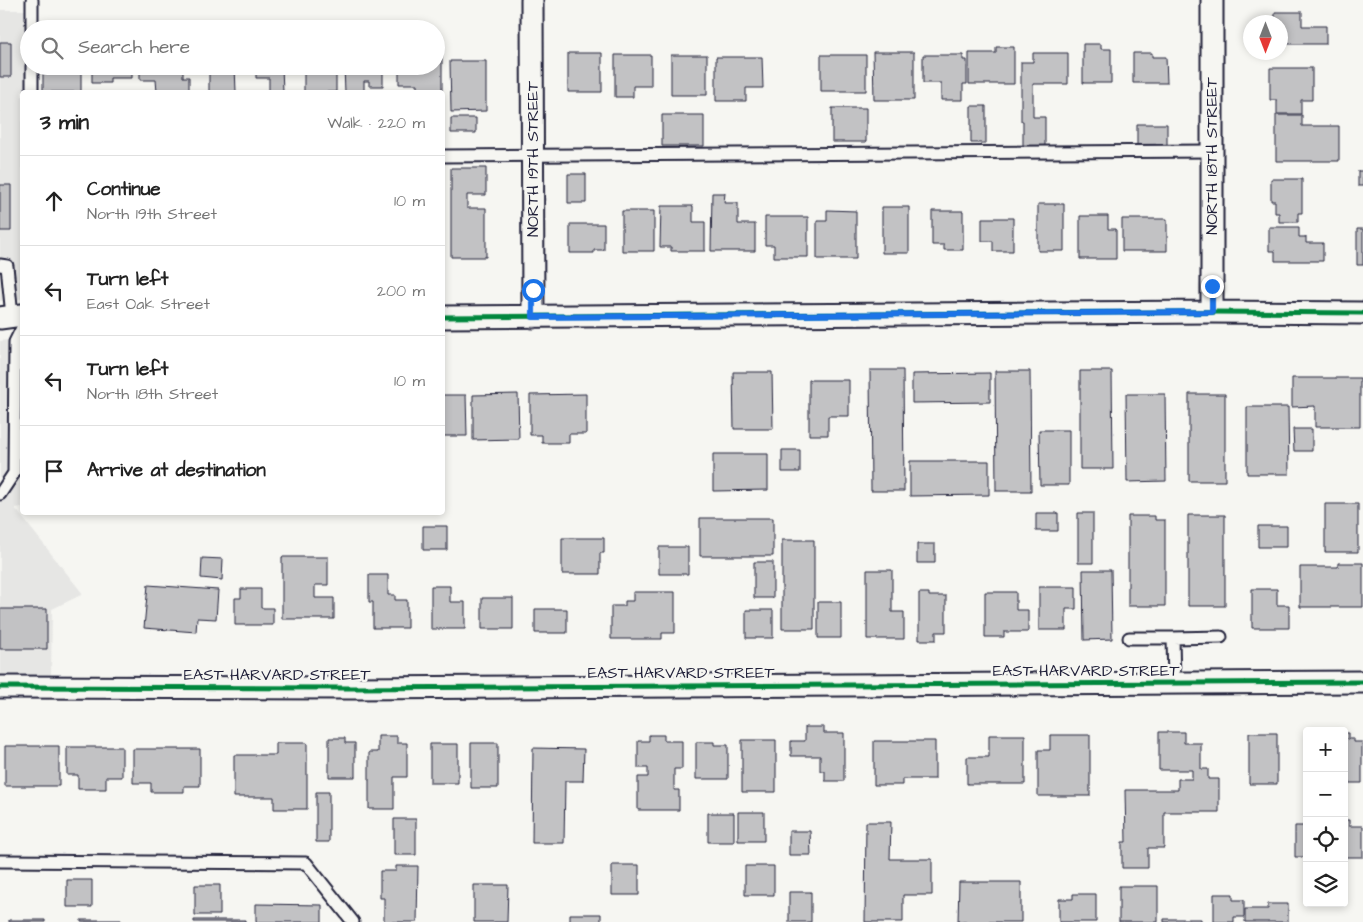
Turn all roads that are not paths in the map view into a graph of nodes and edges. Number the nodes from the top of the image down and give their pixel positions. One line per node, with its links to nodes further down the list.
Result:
1 (32, 0): 4 (lane)
2 (532, 0): 8 (street, NORTH 19TH STREET)
3 (1212, 0): 7 (street, NORTH 18TH STREET)
4 (32, 20)
5 (32, 75): 6 (lane)
6 (32, 90)
7 (1212, 150): 8 (lane); 11 (street, NORTH 18TH STREET)
8 (533, 155): 9 (lane); 14 (street, NORTH 19TH STREET)
9 (445, 156)
10 (0, 265): 15 (lane)
11 (1212, 312): 12 (street); 14 (street)
12 (1363, 313)
13 (445, 317): 14 (street)
14 (533, 317)
15 (14, 319): 16 (lane)
16 (0, 494)
17 (1221, 637): 19 (lane)
18 (1129, 638): 19 (lane)
19 (1174, 638): 21 (lane)
20 (1363, 682): 21 (street, EAST HARVARD STREET)
21 (1174, 683): 22 (street, EAST HARVARD STREET)
22 (0, 687)
23 (0, 861): 24 (lane)
24 (353, 922)

